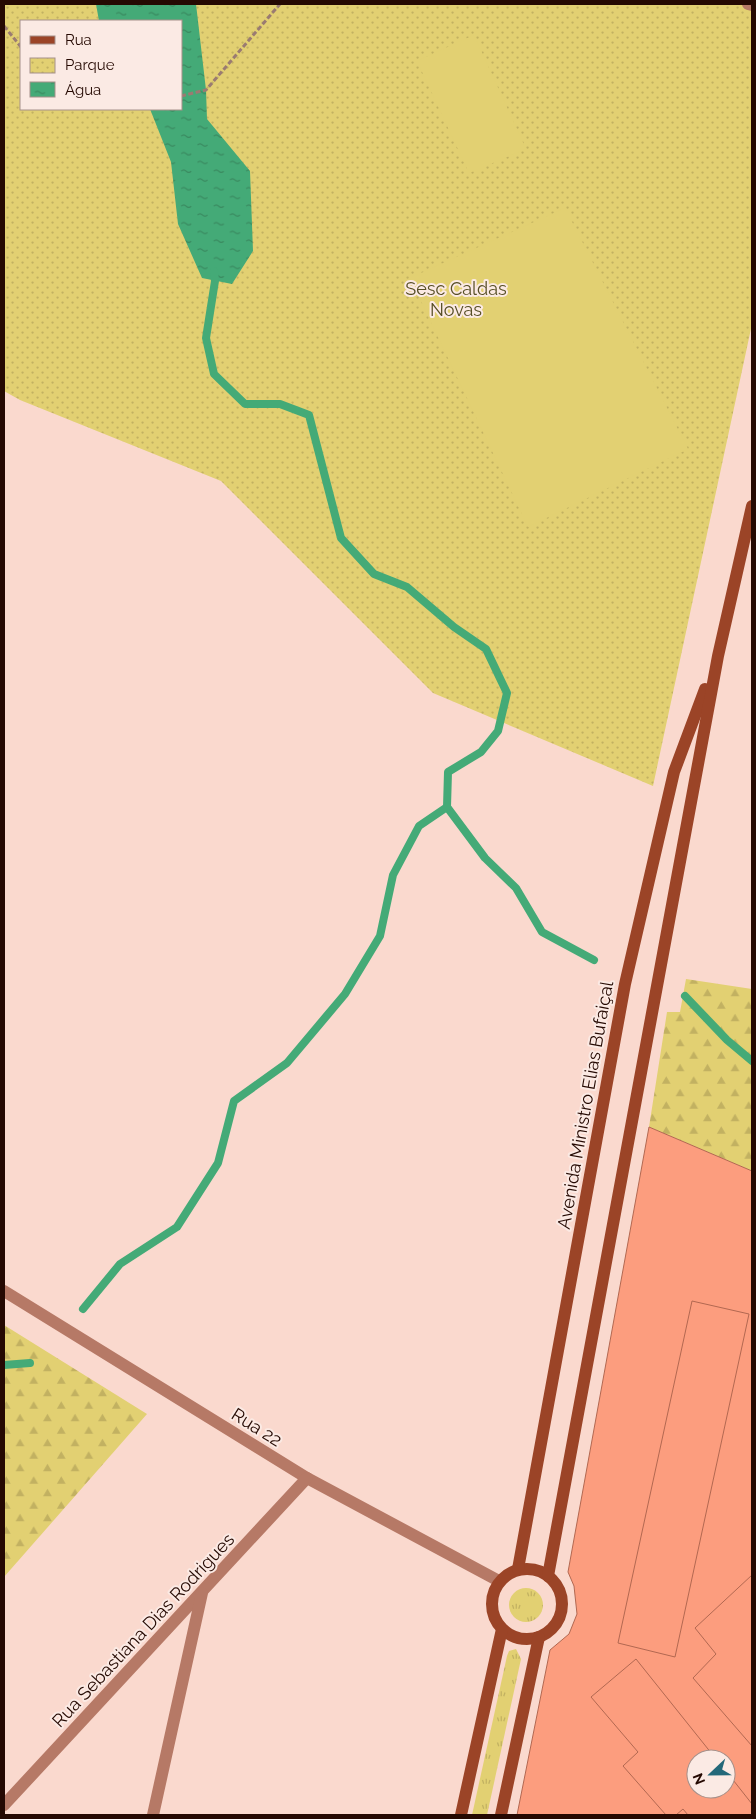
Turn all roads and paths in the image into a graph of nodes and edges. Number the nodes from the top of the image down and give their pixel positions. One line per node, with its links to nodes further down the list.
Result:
1 (280, 4): 6 (path)
2 (748, 4): 3 (street)
3 (752, 5)
4 (4, 26): 5 (path)
5 (20, 46)
6 (182, 96)
7 (752, 506): 8 (main road, Avenida Ministro Elias Bufaiçal)
8 (718, 656): 11 (main road, Avenida Ministro Elias Bufaiçal); 12 (main road, Avenida Ministro Elias Bufaiçal)
9 (4, 1291): 10 (street, Rua 22)
10 (306, 1478): 13 (street, Rua 22); 14 (street, Rua Sebastiana Dias Rodrigues)
11 (518, 1569): 12 (main road); 13 (main road)
12 (548, 1576): 16 (main road)
13 (499, 1581): 15 (main road)
14 (202, 1592): 17 (street, Rua Sebastiana Dias Rodrigues); 18 (street)
15 (502, 1629): 16 (main road); 19 (main road)
16 (540, 1637): 20 (main road)
17 (4, 1805)
18 (153, 1815)
19 (461, 1815)
20 (502, 1815)

